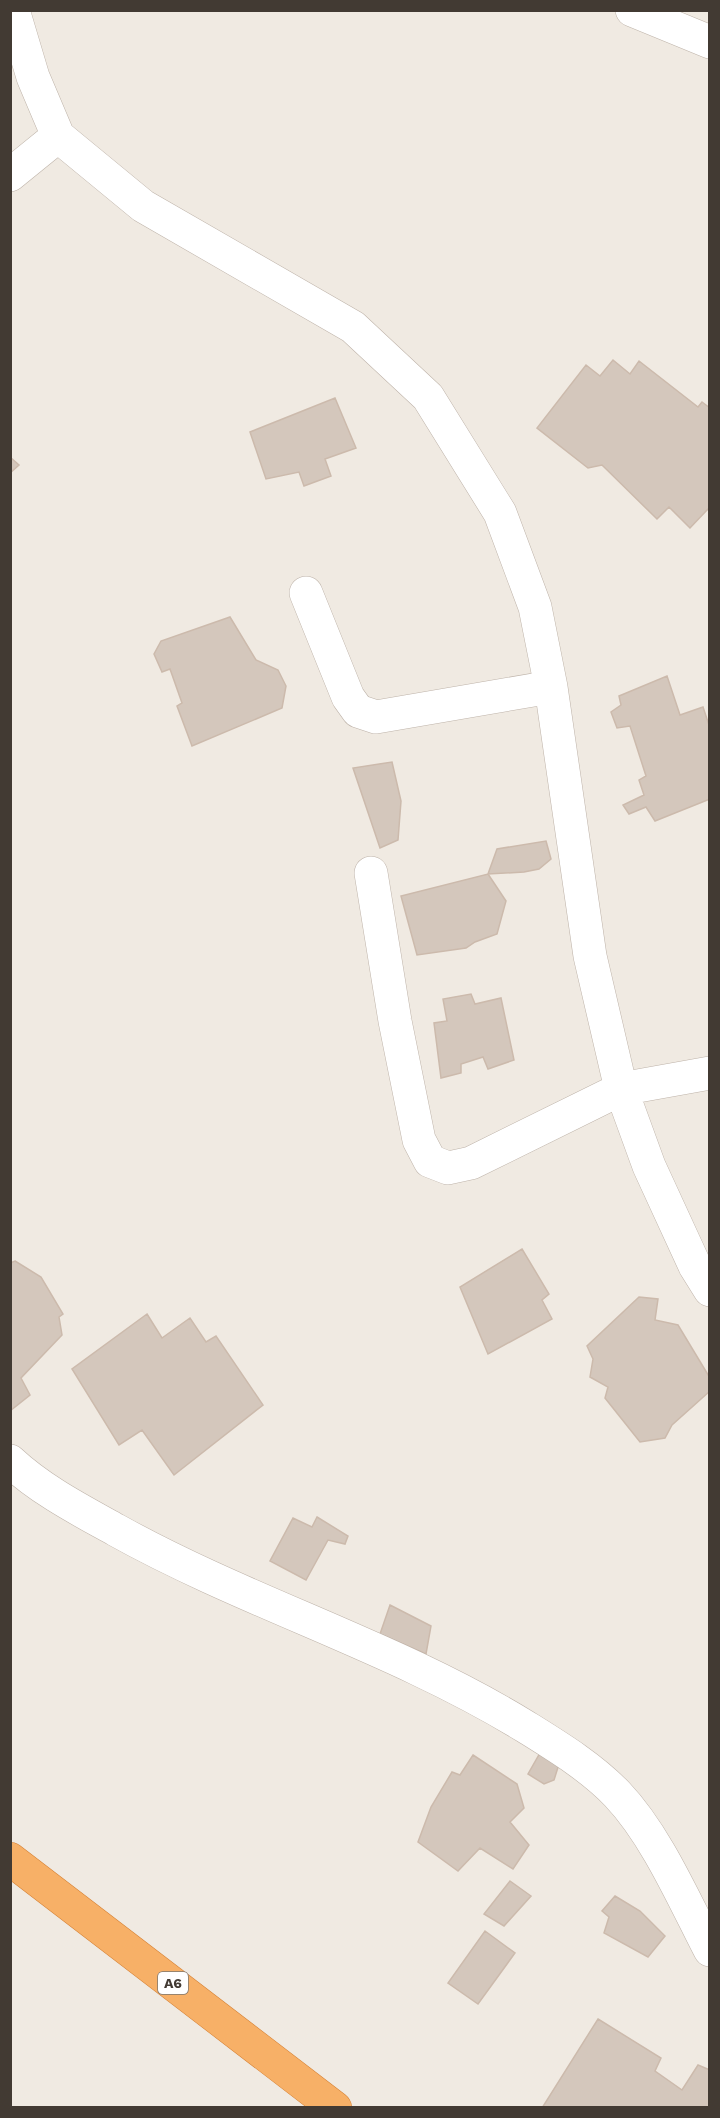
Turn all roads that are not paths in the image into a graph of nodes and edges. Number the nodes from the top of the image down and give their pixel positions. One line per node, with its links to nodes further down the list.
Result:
1 (13, 10): 4 (street)
2 (632, 10): 3 (street)
3 (710, 42)
4 (58, 136): 5 (street); 7 (street)
5 (10, 175)
6 (306, 593): 7 (street)
7 (551, 687): 10 (street)
8 (371, 873): 10 (street)
9 (710, 1073): 10 (street)
10 (621, 1089): 11 (street)
11 (710, 1290)
12 (10, 1461): 14 (street)
13 (10, 1859): 15 (highway, A6)
14 (710, 1950)
15 (335, 2108)

